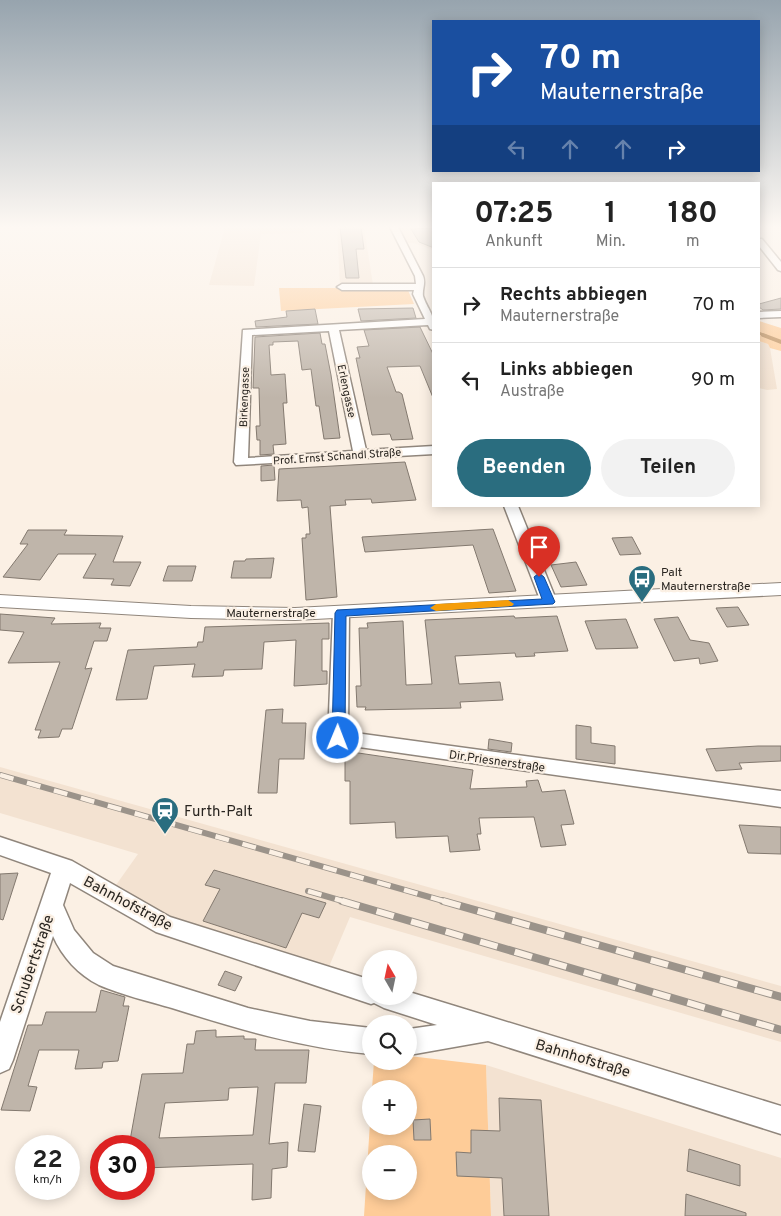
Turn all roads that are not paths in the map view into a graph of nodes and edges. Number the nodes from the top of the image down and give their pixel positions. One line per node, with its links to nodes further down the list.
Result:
1 (420, 284): 3 (street)
2 (342, 287): 3 (street)
3 (419, 287): 6 (street)
4 (781, 314): 5 (street)
5 (760, 315)
6 (432, 323)
7 (432, 325): 8 (street)
8 (333, 328): 10 (street, Erlengasse); 11 (street, Birkengasse)
9 (432, 450): 10 (street, Prof. Ernst Schandl Straße)
10 (360, 454): 11 (street, Prof. Ernst Schandl Straße)
11 (241, 462)
12 (511, 507): 15 (street)
13 (781, 589): 15 (street, Mauternerstraße)
14 (0, 602): 16 (street, Mauternerstraße)
15 (549, 602): 16 (street, Mauternerstraße)
16 (341, 613): 17 (street, Dir.Priesnerstraße)
17 (781, 799)
18 (0, 846): 19 (street, Bahnhofstraße)
19 (64, 868): 20 (street, Schubertstraße); 21 (street, Bahnhofstraße)
20 (52, 905): 24 (street); 26 (street, Schubertstraße)
21 (362, 989)
22 (411, 1005): 23 (street, Bahnhofstraße)
23 (486, 1030): 25 (street); 27 (street, Bahnhofstraße)
24 (362, 1040)
25 (417, 1041)
26 (0, 1060)
27 (781, 1120)

